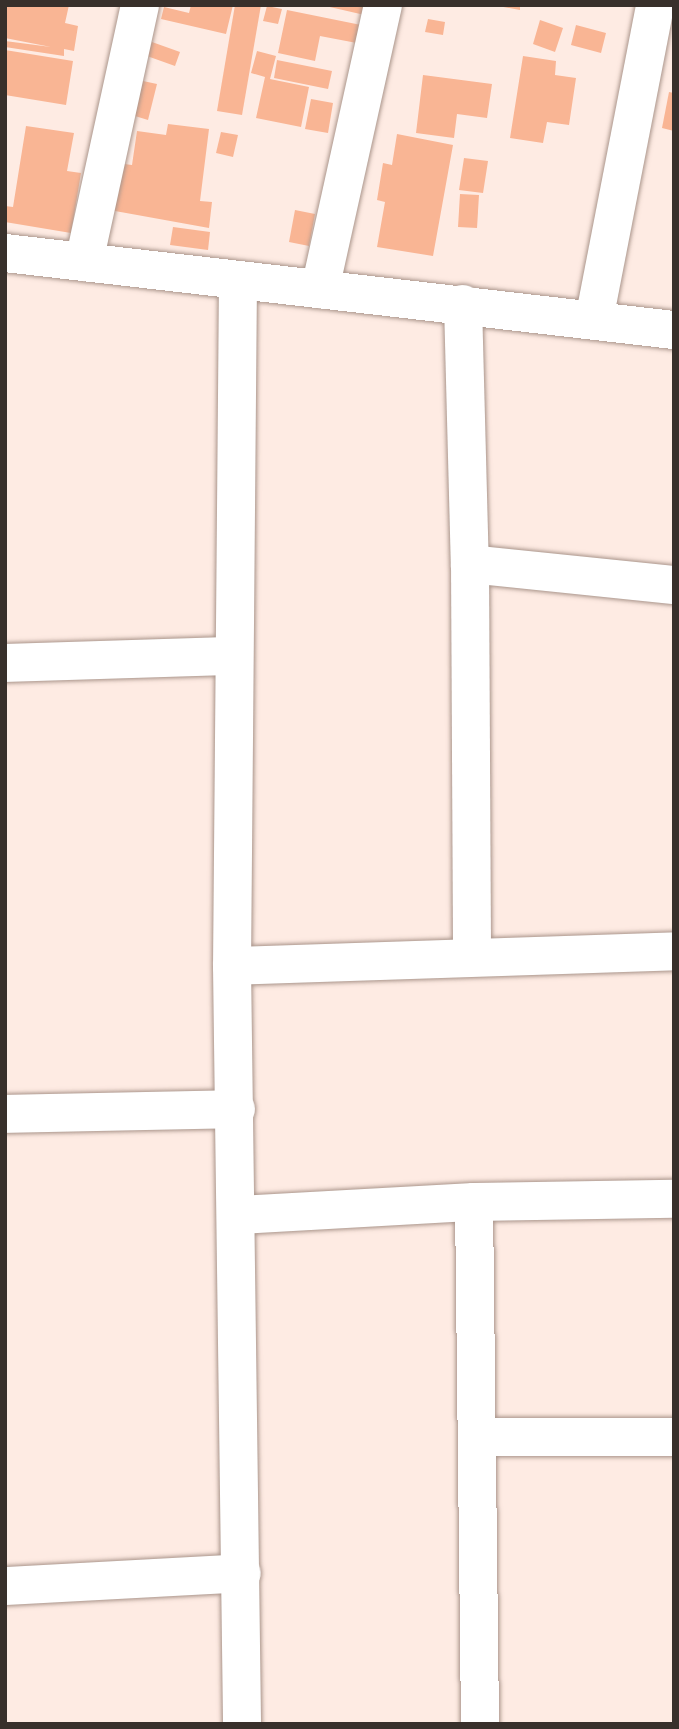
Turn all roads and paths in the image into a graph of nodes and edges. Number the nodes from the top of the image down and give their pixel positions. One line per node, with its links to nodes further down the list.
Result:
1 (140, 5): 5 (street)
2 (383, 5): 7 (street)
3 (655, 5): 9 (street)
4 (5, 253): 5 (street)
5 (84, 262): 6 (street)
6 (238, 280): 7 (street); 13 (street)
7 (320, 289): 8 (street)
8 (463, 304): 9 (street); 11 (street)
9 (594, 320): 10 (street)
10 (674, 330)
11 (470, 564): 12 (street); 16 (street)
12 (674, 585)
13 (233, 656): 14 (street); 17 (street)
14 (5, 663)
15 (674, 951): 16 (street)
16 (472, 957): 17 (street)
17 (232, 966): 18 (street)
18 (236, 1109): 19 (street); 22 (street)
19 (5, 1114)
20 (674, 1199): 21 (street)
21 (474, 1202): 22 (street); 23 (street)
22 (239, 1215): 25 (street)
23 (479, 1437): 24 (street); 28 (street)
24 (674, 1437)
25 (242, 1573): 26 (street); 27 (street)
26 (5, 1586)
27 (242, 1724)
28 (480, 1724)

